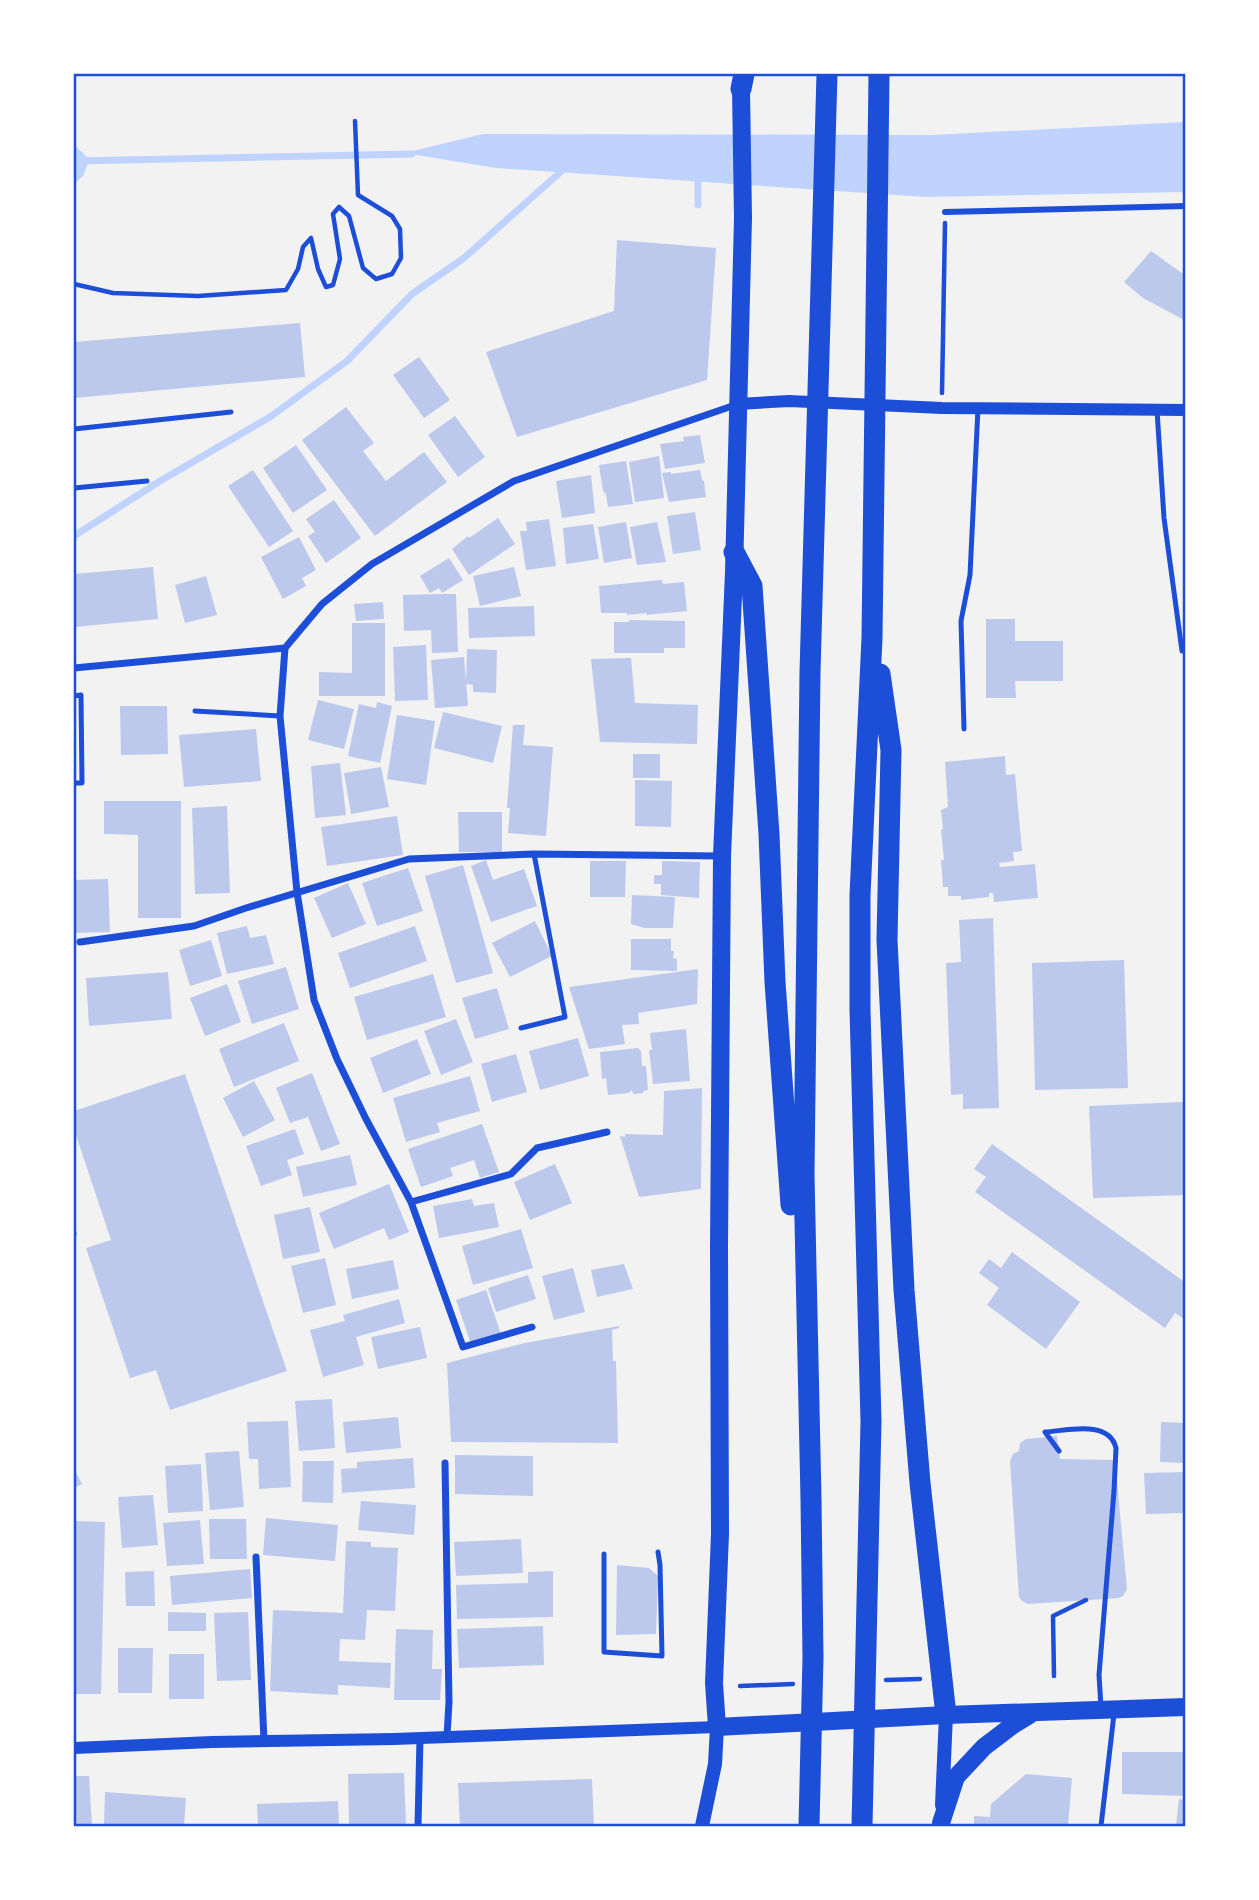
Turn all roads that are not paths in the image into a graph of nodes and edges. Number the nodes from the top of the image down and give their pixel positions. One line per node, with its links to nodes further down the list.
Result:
1 (827, 74): 34 (highway)
2 (879, 83): 15 (highway)
3 (742, 85): 6 (main road)
4 (1185, 206): 5 (street)
5 (945, 212)
6 (738, 404): 7 (street); 14 (main road); 16 (street)
7 (978, 408): 8 (street); 22 (lane)
8 (1157, 410): 9 (street); 17 (lane)
9 (1185, 410)
10 (231, 412): 11 (lane)
11 (74, 429)
12 (147, 481): 13 (lane)
13 (74, 488)
14 (734, 552): 25 (main road); 34 (highway)
15 (872, 638): 41 (highway); 51 (highway)
16 (285, 648): 18 (street); 21 (street)
17 (1182, 651)
18 (74, 668)
19 (74, 696): 23 (lane)
20 (195, 711): 21 (lane)
21 (279, 716): 26 (street)
22 (964, 729)
23 (74, 783)
24 (534, 854): 25 (street); 26 (street); 28 (lane)
25 (722, 856): 42 (main road)
26 (297, 892): 27 (street); 30 (street)
27 (80, 942)
28 (522, 1028)
29 (607, 1132): 30 (street)
30 (411, 1202): 31 (street)
31 (532, 1327)
32 (1059, 1451): 39 (lane)
33 (445, 1463): 43 (street)
34 (811, 1499): 50 (highway)
35 (657, 1552): 36 (lane)
36 (604, 1554)
37 (256, 1557): 45 (street)
38 (1185, 1707): 39 (main road)
39 (1108, 1710): 40 (main road); 52 (lane)
40 (1035, 1712): 41 (main road); 47 (main road)
41 (946, 1715): 42 (main road); 47 (main road)
42 (717, 1727): 43 (street); 49 (main road)
43 (447, 1736): 44 (street)
44 (419, 1738): 45 (street); 48 (street)
45 (264, 1741): 46 (street)
46 (74, 1748)
47 (941, 1825)
48 (418, 1826)
49 (702, 1826)
50 (809, 1826)
51 (862, 1826)
52 (1101, 1826)

